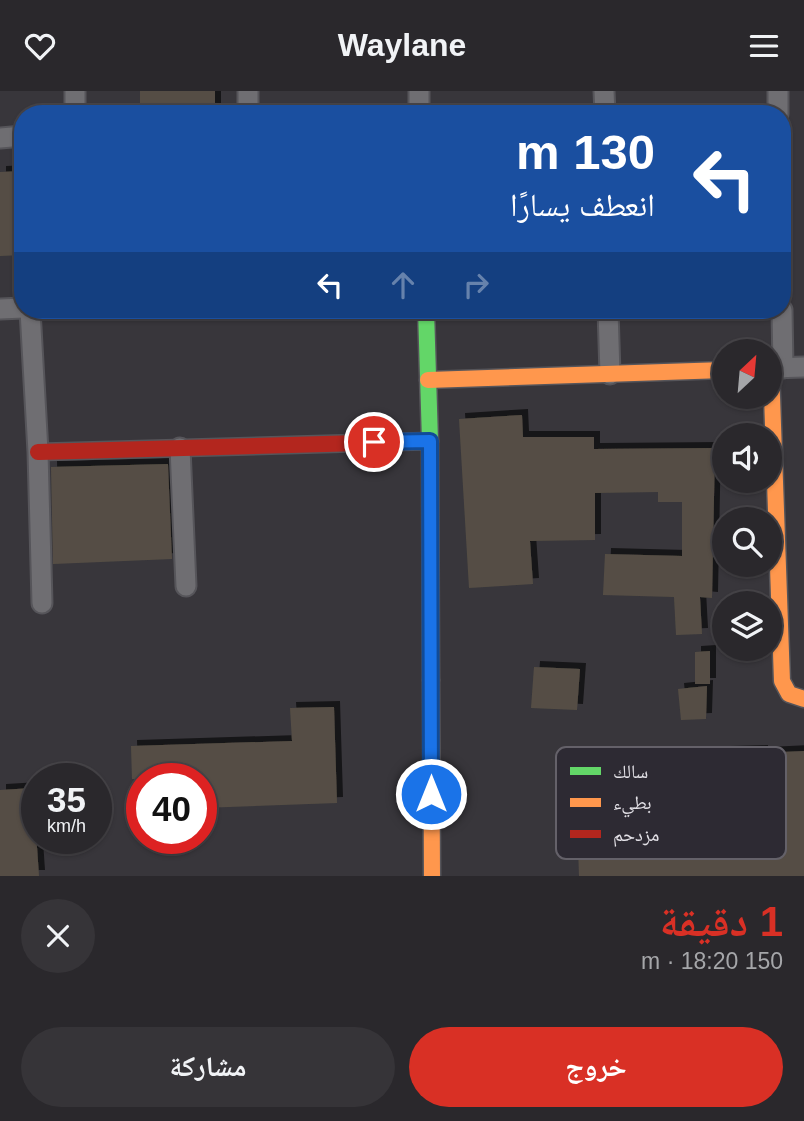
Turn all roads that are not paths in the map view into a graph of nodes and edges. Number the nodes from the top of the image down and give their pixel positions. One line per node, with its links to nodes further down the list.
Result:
1 (31, 319): 14 (street)
2 (426, 319): 10 (street)
3 (608, 319): 9 (street)
4 (781, 319): 5 (street)
5 (778, 339)
6 (804, 367): 7 (street)
7 (782, 368)
8 (712, 370): 9 (street)
9 (610, 374): 10 (street)
10 (428, 380): 12 (street)
11 (776, 409): 17 (street)
12 (430, 441): 13 (street); 18 (street)
13 (180, 448): 14 (street); 15 (street)
14 (38, 452): 16 (street)
15 (186, 586)
16 (42, 603)
17 (804, 699)
18 (432, 876)

